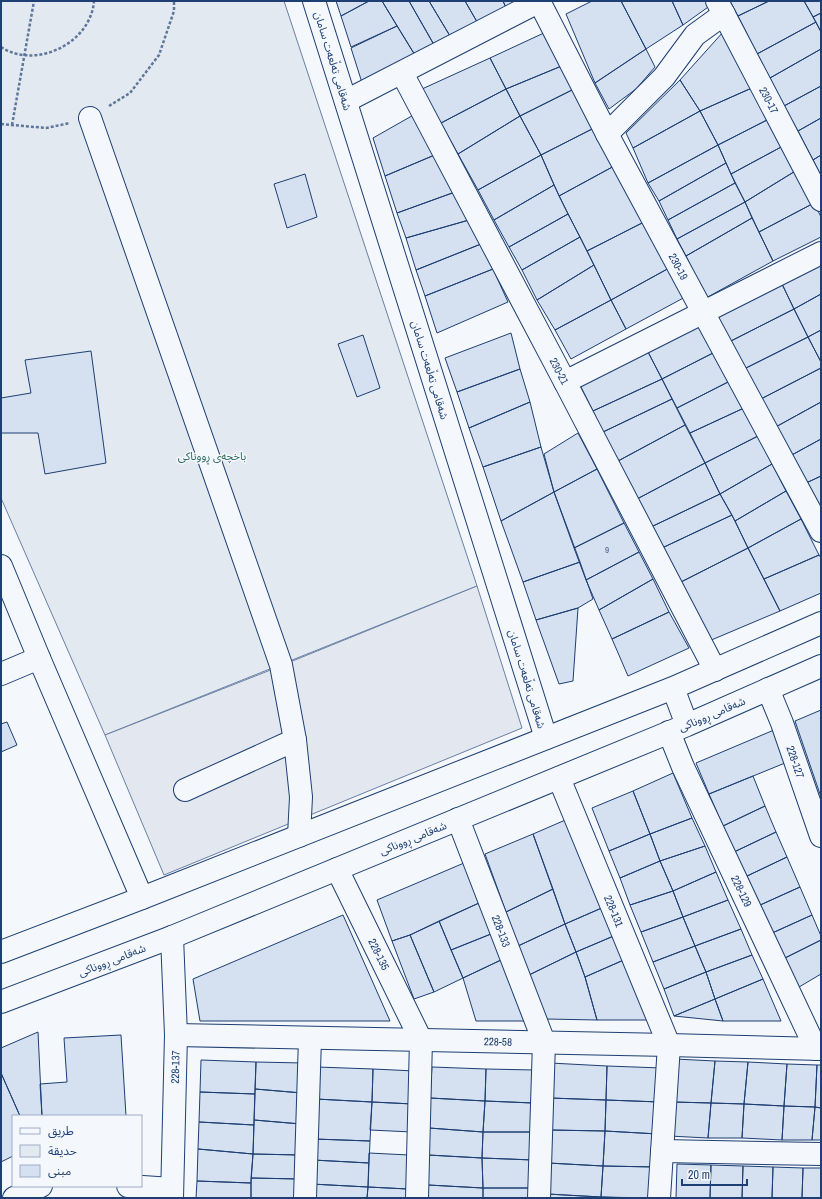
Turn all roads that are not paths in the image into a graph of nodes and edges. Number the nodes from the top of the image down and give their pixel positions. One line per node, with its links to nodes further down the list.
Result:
1 (314, 1): 5 (street, شەقامی تەڵعەت سامان)
2 (540, 1): 4 (street); 7 (street, 230-19)
3 (721, 8): 7 (street); 8 (street, 230-17)
4 (402, 73): 5 (street); 11 (street, 230-21)
5 (346, 101): 22 (street, شەقامی تەڵعەت سامان)
6 (90, 118): 23 (street)
7 (607, 134): 10 (street, 230-19)
8 (821, 200)
9 (821, 253): 10 (street)
10 (704, 312): 11 (street); 12 (street, 230-19)
11 (565, 382): 17 (street, 230-21)
12 (821, 531)
13 (1, 566): 15 (street)
14 (821, 623): 17 (street)
15 (39, 658): 18 (street); 30 (street)
16 (821, 666): 20 (street, شەقامی ڕووناکی)
17 (715, 670): 19 (street)
18 (1, 674)
19 (673, 688): 21 (street, 228-129); 22 (street)
20 (768, 689): 21 (street, شەقامی ڕووناکی); 28 (street, 228-127)
21 (678, 729): 24 (street, شەقامی ڕووناکی); 39 (street, 228-129)
22 (546, 738): 27 (street)
23 (295, 740): 25 (street); 27 (street)
24 (559, 778): 26 (street, شەقامی ڕووناکی); 38 (street, 228-131)
25 (185, 790)
26 (458, 819): 29 (street, شەقامی ڕووناکی); 37 (street, 228-133)
27 (298, 836): 30 (street)
28 (821, 836)
29 (337, 869): 31 (street, شەقامی ڕووناکی); 36 (street, 228-135)
30 (142, 898): 32 (street)
31 (172, 937): 33 (street, شەقامی ڕووناکی); 34 (street, 228-137)
32 (1, 952)
33 (1, 1002)
34 (176, 1035): 35 (street, 228-58); 44 (street, 228-137)
35 (310, 1038): 36 (street, 228-58); 46 (street)
36 (421, 1040): 37 (street, 228-58); 47 (street)
37 (544, 1042): 38 (street, 228-58); 48 (street)
38 (670, 1045): 39 (street, 228-58); 40 (street)
39 (819, 1047)
40 (662, 1151): 41 (street); 49 (street)
41 (821, 1154)
42 (39, 1187): 45 (street)
43 (134, 1187): 44 (street)
44 (172, 1193)
45 (16, 1198)
46 (306, 1198)
47 (417, 1198)
48 (539, 1198)
49 (659, 1198)

